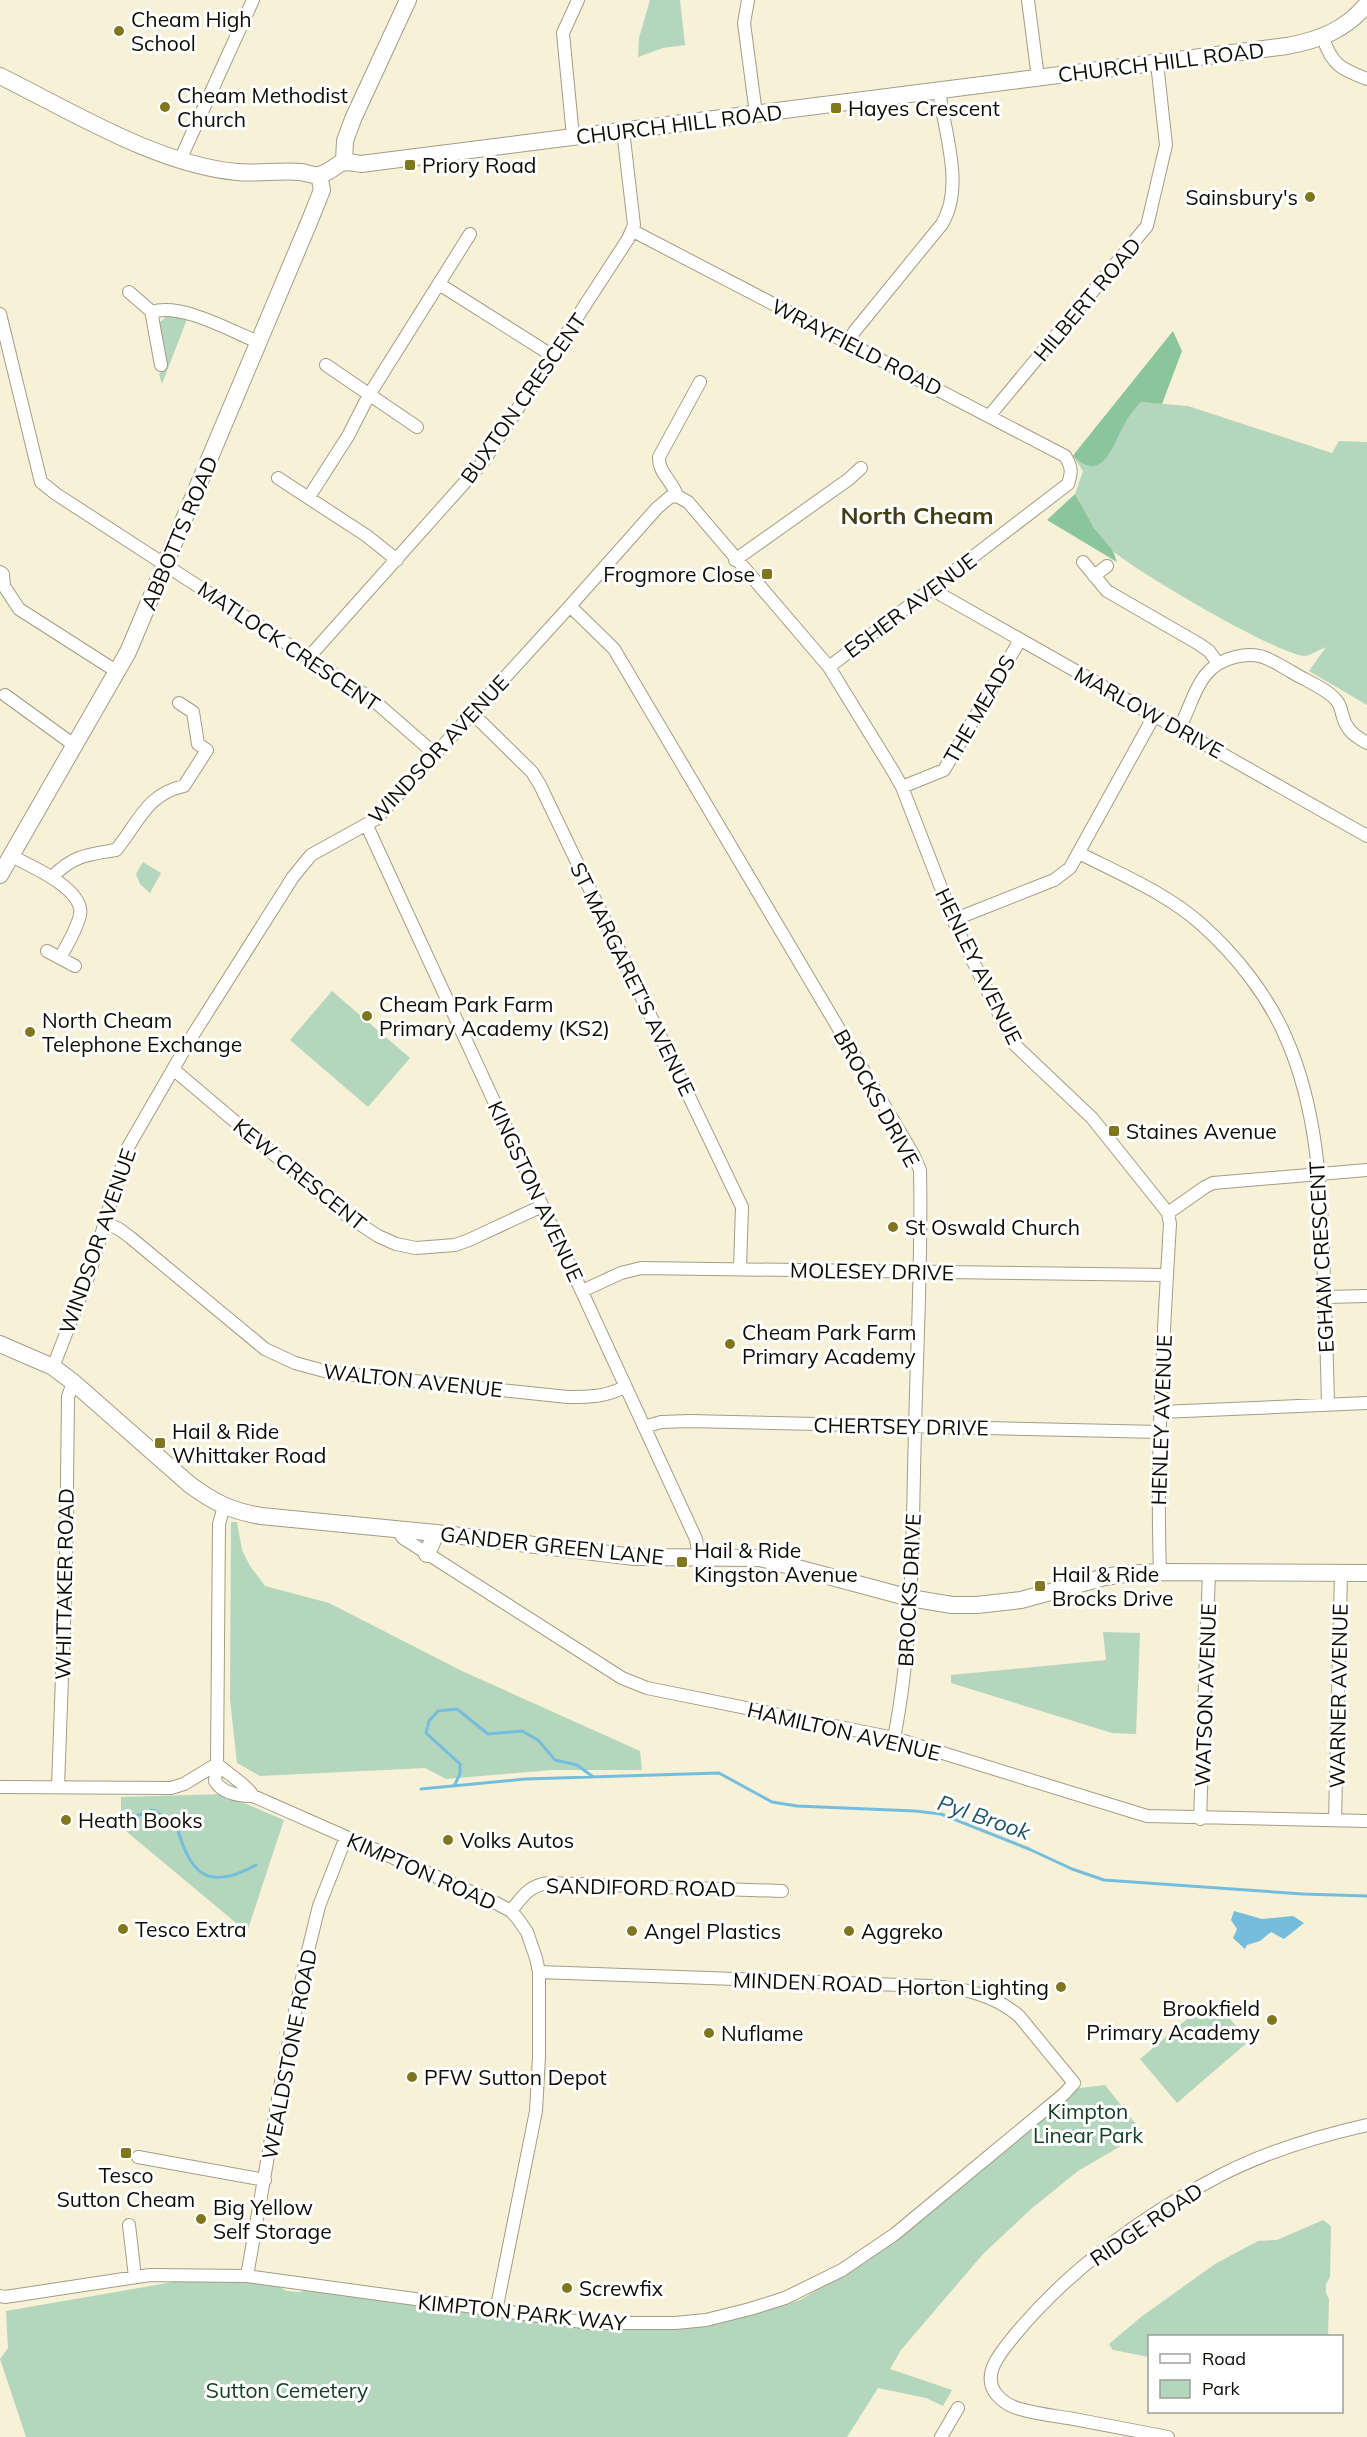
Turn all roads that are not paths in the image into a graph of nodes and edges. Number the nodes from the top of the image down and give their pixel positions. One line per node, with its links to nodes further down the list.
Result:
1 (253, 0): 16 (street)
2 (408, 0): 17 (street)
3 (578, 0): 15 (street)
4 (748, 0): 13 (street)
5 (1028, 0): 10 (street)
6 (1367, 4): 7 (street, CHURCH HILL ROAD)
7 (1323, 38): 8 (street, CHURCH HILL ROAD); 11 (street)
8 (1157, 63): 10 (street, CHURCH HILL ROAD); 32 (street, HILBERT ROAD)
9 (0, 76): 16 (street)
10 (1038, 78): 12 (street, CHURCH HILL ROAD)
11 (1367, 79)
12 (939, 90): 13 (street, CHURCH HILL ROAD); 26 (street)
13 (756, 114): 14 (street, CHURCH HILL ROAD)
14 (623, 130): 15 (street, CHURCH HILL ROAD); 19 (street)
15 (573, 137): 17 (street, CHURCH HILL ROAD)
16 (180, 160): 18 (street)
17 (344, 161): 18 (street)
18 (319, 175): 25 (street, ABBOTTS ROAD)
19 (633, 231): 26 (street, WRAYFIELD ROAD); 27 (street, BUXTON CRESCENT)
20 (470, 234): 21 (street)
21 (439, 284): 27 (street); 31 (street)
22 (129, 292): 23 (street)
23 (152, 312): 25 (street); 28 (street)
24 (0, 314): 42 (street, MATLOCK CRESCENT)
25 (258, 342): 42 (street, ABBOTTS ROAD)
26 (848, 342): 32 (street, WRAYFIELD ROAD)
27 (553, 356): 39 (street, BUXTON CRESCENT)
28 (161, 365)
29 (326, 365): 31 (street)
30 (700, 382): 37 (street, HENLEY AVENUE)
31 (369, 395): 33 (street); 38 (street)
32 (990, 415): 35 (street, WRAYFIELD ROAD)
33 (417, 427)
34 (861, 468): 40 (street)
35 (1072, 472): 46 (street, ESHER AVENUE)
36 (278, 478): 38 (street)
37 (677, 496): 40 (street, HENLEY AVENUE); 47 (street, WINDSOR AVENUE)
38 (309, 497): 39 (street)
39 (396, 560): 49 (street, BUXTON CRESCENT)
40 (735, 560): 51 (street, HENLEY AVENUE)
41 (1083, 562): 45 (street)
42 (166, 564): 49 (street, MATLOCK CRESCENT); 52 (street, ABBOTTS ROAD)
43 (1107, 566): 45 (street)
44 (1, 573): 52 (street)
45 (1094, 576): 50 (street)
46 (931, 589): 48 (street, MARLOW DRIVE); 51 (street, ESHER AVENUE)
47 (570, 606): 55 (street, WINDSOR AVENUE); 79 (street, BROCKS DRIVE)
48 (1020, 640): 56 (street, MARLOW DRIVE); 61 (street, THE MEADS)
49 (309, 657): 60 (street, MATLOCK CRESCENT)
50 (1217, 662): 57 (street); 58 (street)
51 (829, 668): 61 (street, HENLEY AVENUE)
52 (116, 671): 59 (street, ABBOTTS ROAD)
53 (4, 695): 59 (street)
54 (179, 703): 67 (street)
55 (473, 714): 60 (street, WINDSOR AVENUE); 78 (street, ST MARGARET'S AVENUE)
56 (1154, 716): 57 (street, MARLOW DRIVE); 64 (street)
57 (1179, 729): 63 (street, MARLOW DRIVE)
58 (1367, 743)
59 (74, 745): 65 (street, ABBOTTS ROAD)
60 (435, 754): 62 (street, WINDSOR AVENUE)
61 (902, 786): 68 (street, HENLEY AVENUE)
62 (367, 826): 72 (street, WINDSOR AVENUE); 75 (street, KINGSTON AVENUE)
63 (1367, 836)
64 (1079, 853): 68 (street); 74 (street, EGHAM CRESCENT)
65 (11, 856): 66 (street, ABBOTTS ROAD); 67 (street)
66 (0, 876)
67 (52, 877): 70 (street)
68 (953, 920): 76 (street, HENLEY AVENUE)
69 (47, 951): 70 (street)
70 (60, 958): 71 (street)
71 (75, 966)
72 (173, 1069): 75 (street, KEW CRESCENT); 77 (street, WINDSOR AVENUE)
73 (1367, 1170): 74 (street)
74 (1320, 1174): 76 (street); 83 (street, EGHAM CRESCENT)
75 (542, 1206): 81 (street, KINGSTON AVENUE)
76 (1168, 1213): 80 (street, HENLEY AVENUE)
77 (104, 1222): 85 (street, WINDSOR AVENUE); 87 (street, WALTON AVENUE)
78 (740, 1268): 79 (street, MOLESEY DRIVE); 81 (street, MOLESEY DRIVE)
79 (920, 1272): 80 (street, MOLESEY DRIVE); 91 (street, BROCKS DRIVE)
80 (1167, 1275): 90 (street, HENLEY AVENUE)
81 (582, 1291): 87 (street, KINGSTON AVENUE)
82 (1367, 1296): 83 (street)
83 (1325, 1297): 89 (street, EGHAM CRESCENT)
84 (0, 1344): 85 (street, GANDER GREEN LANE)
85 (53, 1367): 86 (street, GANDER GREEN LANE)
86 (73, 1382): 94 (street, GANDER GREEN LANE); 107 (street, WHITTAKER ROAD)
87 (624, 1387): 92 (street, KINGSTON AVENUE)
88 (1367, 1403): 89 (street)
89 (1328, 1405): 90 (street)
90 (1161, 1412): 93 (street, HENLEY AVENUE)
91 (915, 1426): 92 (street, CHERTSEY DRIVE); 93 (street, CHERTSEY DRIVE); 103 (street, BROCKS DRIVE)
92 (644, 1427): 98 (street, KINGSTON AVENUE)
93 (1160, 1432): 99 (street, HENLEY AVENUE)
94 (224, 1506): 95 (street, GANDER GREEN LANE); 105 (street)
95 (397, 1529): 96 (street, GANDER GREEN LANE); 97 (street, HAMILTON AVENUE)
96 (436, 1533): 97 (street); 98 (street, GANDER GREEN LANE)
97 (427, 1554): 104 (street, HAMILTON AVENUE)
98 (699, 1558): 103 (street, GANDER GREEN LANE)
99 (1160, 1572): 100 (street, GANDER GREEN LANE); 103 (street, GANDER GREEN LANE)
100 (1209, 1572): 101 (street, GANDER GREEN LANE); 108 (street, WATSON AVENUE)
101 (1341, 1573): 102 (street, GANDER GREEN LANE); 109 (street, WARNER AVENUE)
102 (1367, 1573)
103 (910, 1598): 104 (street, BROCKS DRIVE)
104 (894, 1738): 108 (street, HAMILTON AVENUE)
105 (217, 1764): 107 (street); 111 (street, KIMPTON ROAD)
106 (0, 1787): 107 (street)
107 (58, 1788)
108 (1200, 1819): 109 (street, HAMILTON AVENUE)
109 (1335, 1820): 110 (street, HAMILTON AVENUE)
110 (1367, 1821)
111 (346, 1837): 113 (street, KIMPTON ROAD); 118 (street, WEALDSTONE ROAD)
112 (782, 1891): 113 (street, SANDIFORD ROAD)
113 (511, 1911): 114 (street, KIMPTON ROAD)
114 (539, 1972): 115 (street, MINDEN ROAD); 123 (street, KIMPTON ROAD)
115 (1074, 2084): 123 (street, KIMPTON PARK WAY)
116 (1367, 2125): 125 (street, RIDGE ROAD)
117 (138, 2157): 118 (street)
118 (265, 2180): 120 (street, WEALDSTONE ROAD)
119 (129, 2224): 121 (street)
120 (247, 2276): 121 (street, KIMPTON PARK WAY); 123 (street, KIMPTON PARK WAY)
121 (135, 2277): 122 (street, KIMPTON PARK WAY)
122 (2, 2298)
123 (496, 2311)
124 (958, 2408): 126 (street)
125 (1115, 2432): 127 (street)
126 (941, 2437)
127 (1168, 2437)

